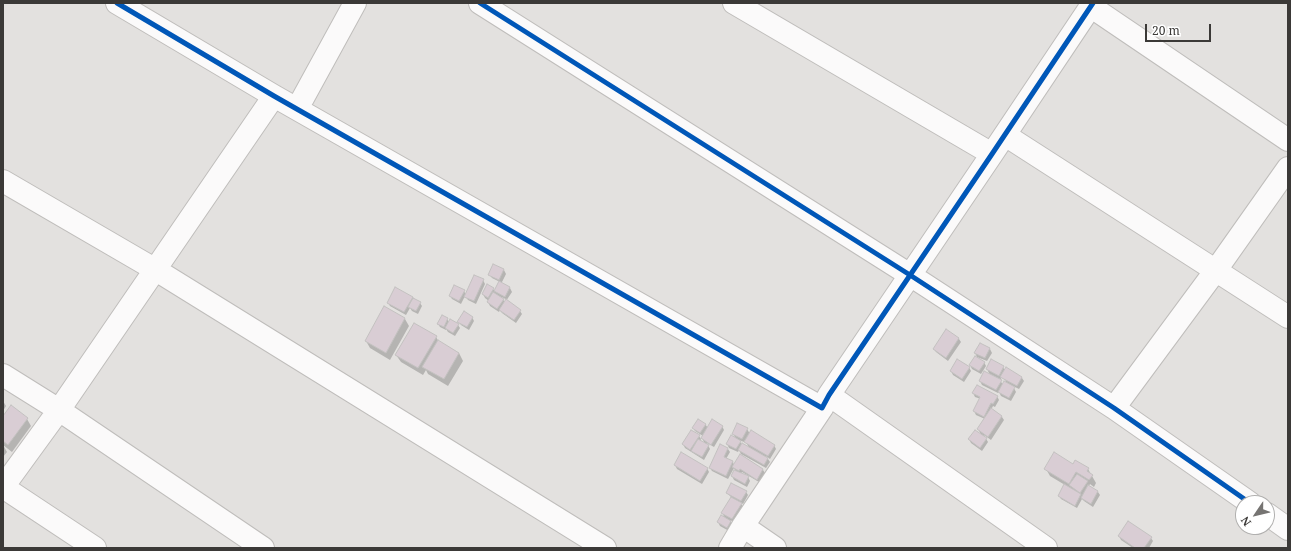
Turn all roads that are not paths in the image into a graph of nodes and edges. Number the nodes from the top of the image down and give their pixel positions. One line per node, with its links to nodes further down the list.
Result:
1 (117, 3): 6 (street)
2 (355, 3): 7 (street)
3 (480, 3): 15 (street)
4 (734, 3): 10 (street)
5 (1091, 5): 8 (street); 9 (street)
6 (274, 96): 7 (street); 13 (street)
7 (297, 109): 18 (street)
8 (1005, 135): 10 (street); 14 (street)
9 (1288, 140)
10 (992, 154): 15 (street)
11 (1288, 168): 14 (street)
12 (3, 181): 13 (street)
13 (156, 270): 20 (street); 29 (street)
14 (1216, 270): 16 (street); 19 (street)
15 (910, 275): 18 (street); 19 (street)
16 (1288, 317)
17 (3, 376): 20 (street)
18 (826, 402): 24 (street); 26 (street)
19 (1114, 408): 22 (street)
20 (58, 410): 21 (street); 28 (street)
21 (3, 487): 27 (street)
22 (1239, 495)
23 (1275, 520): 25 (street)
24 (742, 526): 30 (street); 31 (street)
25 (1288, 529)
26 (1025, 541): 32 (street)
27 (81, 544)
28 (263, 548)
29 (605, 548)
30 (730, 548)
31 (775, 548)
32 (1046, 548)

